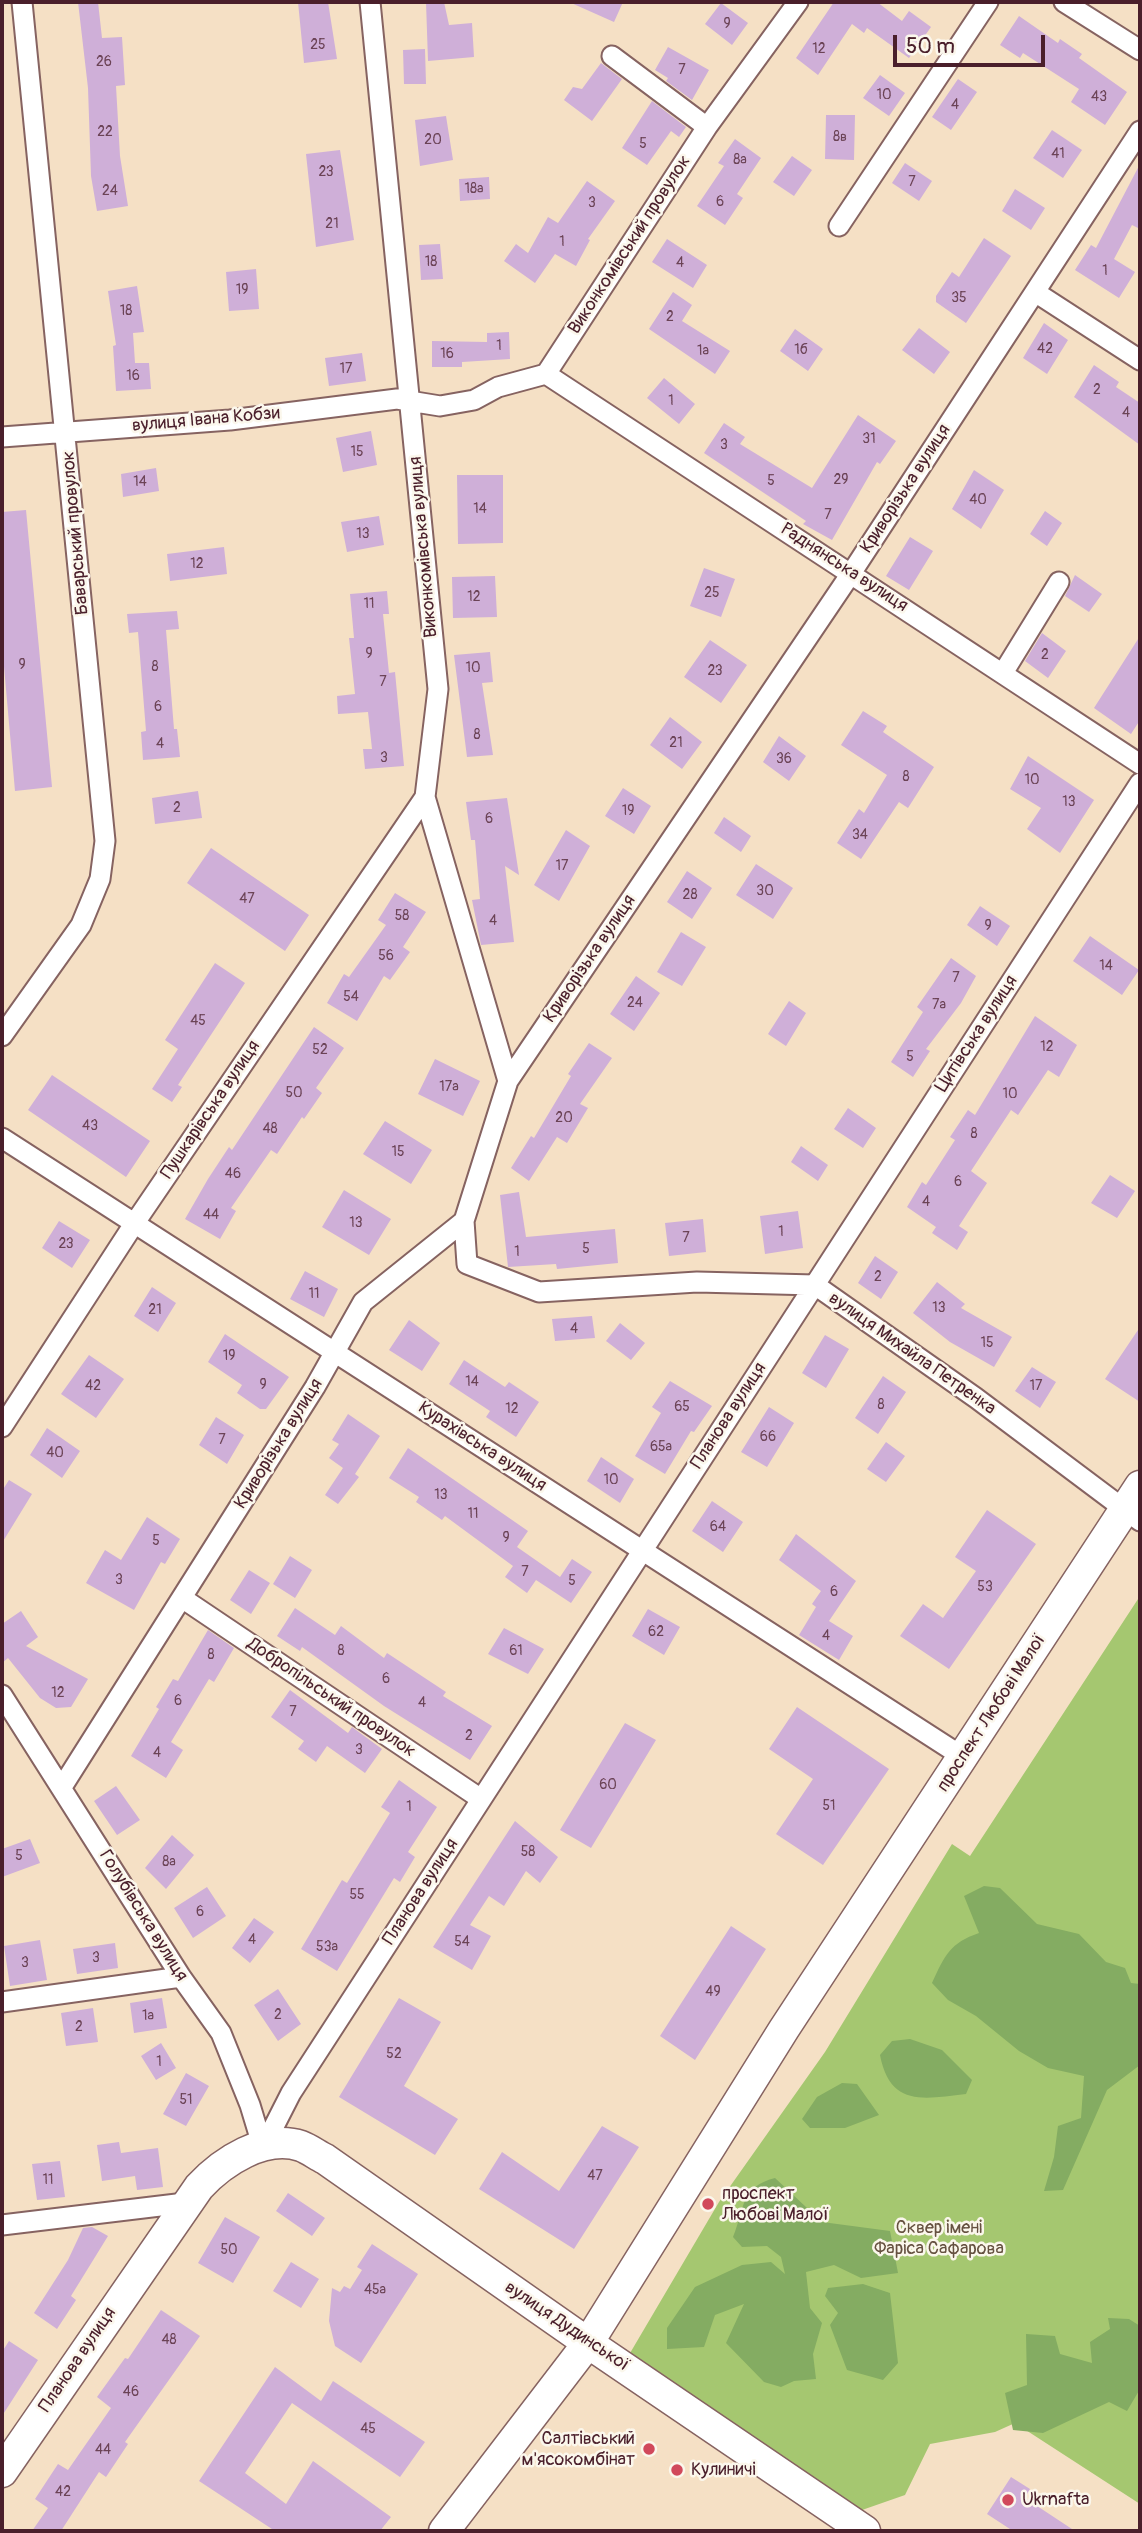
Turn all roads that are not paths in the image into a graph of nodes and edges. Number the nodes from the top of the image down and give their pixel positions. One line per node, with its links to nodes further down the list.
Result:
1 (23, 2): 15 (street, Баварський провулок)
2 (370, 2): 14 (street, Виконкомівська вулиця)
3 (798, 2): 8 (street, Виконкомівський провулок)
4 (988, 2): 10 (street)
5 (1064, 2): 6 (street)
6 (1140, 50)
7 (612, 56): 8 (street)
8 (707, 127): 13 (street, Виконкомівський провулок)
9 (1140, 131): 11 (street, Криворізька вулиця)
10 (839, 226)
11 (1035, 292): 12 (street); 17 (street, Криворізька вулиця)
12 (1140, 360)
13 (546, 374): 14 (street); 17 (street, Раднянська вулиця)
14 (410, 401): 15 (street, вулиця Івана Кобзи); 22 (street, Виконкомівська вулиця)
15 (67, 432): 16 (street, вулиця Івана Кобзи); 23 (street, Баварський провулок)
16 (2, 437)
17 (852, 572): 19 (street, Раднянська вулиця); 24 (street, Криворізька вулиця)
18 (1059, 582): 19 (street)
19 (1003, 673): 20 (street, Раднянська вулиця)
20 (1140, 764)
21 (1140, 783): 28 (street, Цитівська вулиця)
22 (425, 797): 24 (street, Виконкомівська вулиця); 27 (street, Пушкарівська вулиця)
23 (2, 1036)
24 (508, 1081): 26 (street, Криворізька вулиця)
25 (2, 1138): 27 (street, Курахівська вулиця)
26 (464, 1221): 28 (street, вулиця Михайла Петренка); 29 (street, Криворізька вулиця)
27 (134, 1224): 29 (street, Курахівська вулиця); 30 (street, Пушкарівська вулиця)
28 (814, 1285): 32 (street, вулиця Михайла Петренка); 33 (street, Планова вулиця)
29 (335, 1352): 33 (street, Курахівська вулиця); 34 (street, Криворізька вулиця)
30 (2, 1427)
31 (1140, 1486): 32 (main road, проспект Любові Малої)
32 (1132, 1516): 36 (main road, проспект Любові Малої)
33 (642, 1550): 36 (street, Курахівська вулиця); 38 (street, Планова вулиця)
34 (181, 1598): 37 (street, Криворізька вулиця); 38 (street, Добропільський провулок)
35 (2, 1695): 37 (street, Голубівська вулиця)
36 (963, 1757): 44 (main road, проспект Любові Малої)
37 (62, 1787): 39 (street, Голубівська вулиця)
38 (481, 1799): 41 (street, Планова вулиця)
39 (181, 1977): 40 (street); 41 (street, Голубівська вулиця)
40 (2, 2002)
41 (263, 2148): 42 (main road, Планова вулиця); 44 (main road, вулиця Дудинської)
42 (185, 2203): 43 (street); 45 (main road, Планова вулиця)
43 (2, 2225)
44 (588, 2343): 46 (main road, проспект Любові Малої); 47 (main road, вулиця Дудинської)
45 (2, 2472)
46 (444, 2531)
47 (865, 2531)

